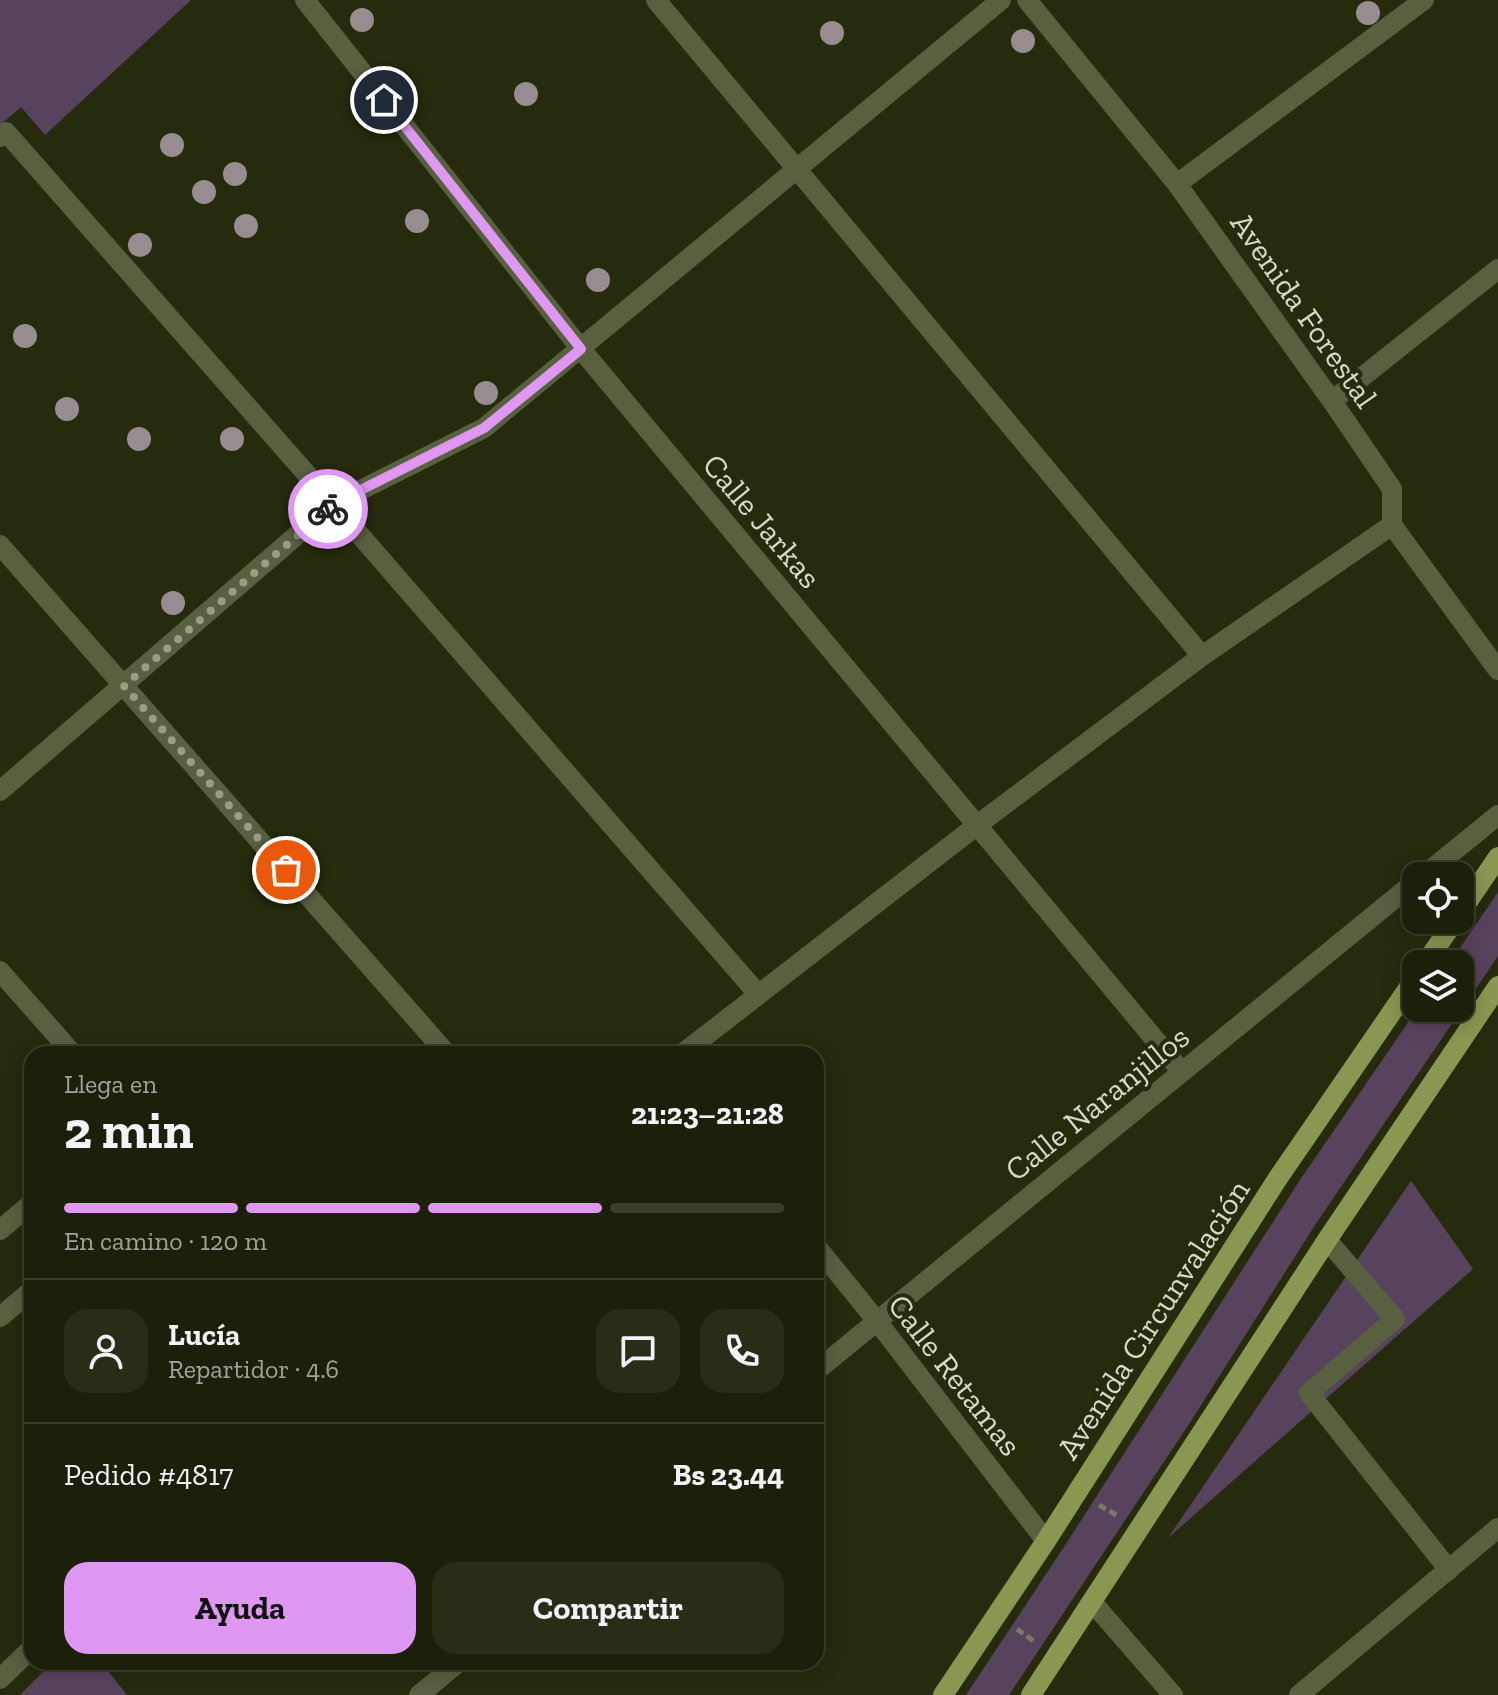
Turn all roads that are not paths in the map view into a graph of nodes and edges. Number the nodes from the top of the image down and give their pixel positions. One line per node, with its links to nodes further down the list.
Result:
1 (305, 0): 10 (street, Calle Jarkas)
2 (656, 0): 7 (street)
3 (1001, 0): 7 (street)
4 (1027, 0): 8 (street, Avenida Forestal)
5 (1424, 0): 8 (street)
6 (0, 137): 12 (street)
7 (797, 169): 10 (street); 15 (street)
8 (1177, 184): 11 (street, Avenida Forestal)
9 (1498, 269): 11 (street)
10 (581, 349): 12 (street); 20 (street, Calle Jarkas)
11 (1332, 401): 13 (street, Avenida Forestal)
12 (333, 504): 17 (street); 27 (street)
13 (1392, 525): 15 (street); 16 (street)
14 (0, 545): 17 (street)
15 (1202, 656): 20 (street)
16 (1498, 670)
17 (124, 686): 18 (street); 30 (street)
18 (0, 791)
19 (1498, 815): 22 (street)
20 (976, 826): 27 (street); 32 (street, Calle Jarkas)
21 (1498, 857): 24 (main road)
22 (1440, 862)
23 (1402, 892): 32 (street, Calle Naranjillos)
24 (1474, 892)
25 (0, 971): 29 (street)
26 (1498, 986): 35 (main road)
27 (758, 994): 31 (street)
28 (1402, 997): 42 (main road, Avenida Circunvalación)
29 (66, 1046)
30 (440, 1046)
31 (692, 1046)
32 (1182, 1072): 39 (street, Calle Naranjillos)
33 (24, 1210): 34 (street)
34 (0, 1230)
35 (1327, 1240): 43 (street); 44 (main road)
36 (824, 1256): 39 (street, Calle Retamas)
37 (24, 1297): 38 (street)
38 (0, 1317)
39 (877, 1321): 40 (street, Calle Naranjillos); 42 (street, Calle Retamas)
40 (824, 1364)
41 (1498, 1528): 43 (street)
42 (1046, 1541): 49 (main road, Avenida Circunvalación)
43 (1449, 1570): 52 (street)
44 (1092, 1602): 50 (main road); 51 (street)
45 (24, 1656): 47 (street)
46 (449, 1670): 48 (street)
47 (0, 1679)
48 (419, 1695)
49 (943, 1695)
50 (1031, 1695)
51 (1173, 1695)
52 (1299, 1695)

